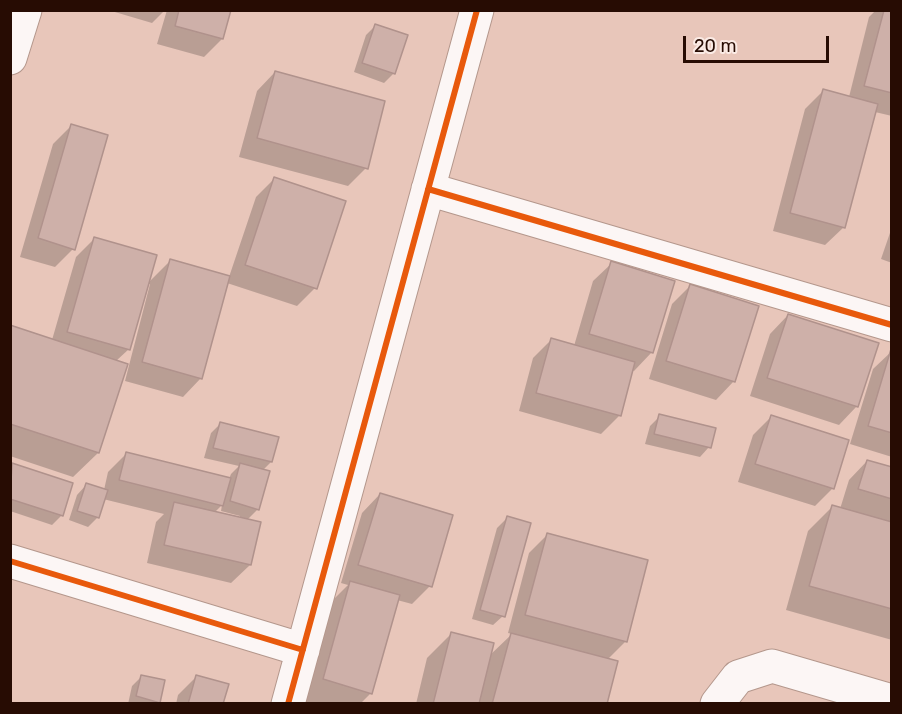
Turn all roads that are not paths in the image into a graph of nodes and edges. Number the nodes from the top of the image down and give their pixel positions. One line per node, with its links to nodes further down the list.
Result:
1 (25, 10): 3 (street)
2 (477, 10): 4 (street)
3 (10, 58)
4 (428, 189): 5 (street); 7 (street)
5 (891, 325)
6 (10, 561): 7 (street)
7 (303, 650): 9 (street)
8 (891, 701): 10 (street)
9 (288, 704)
10 (717, 704)

